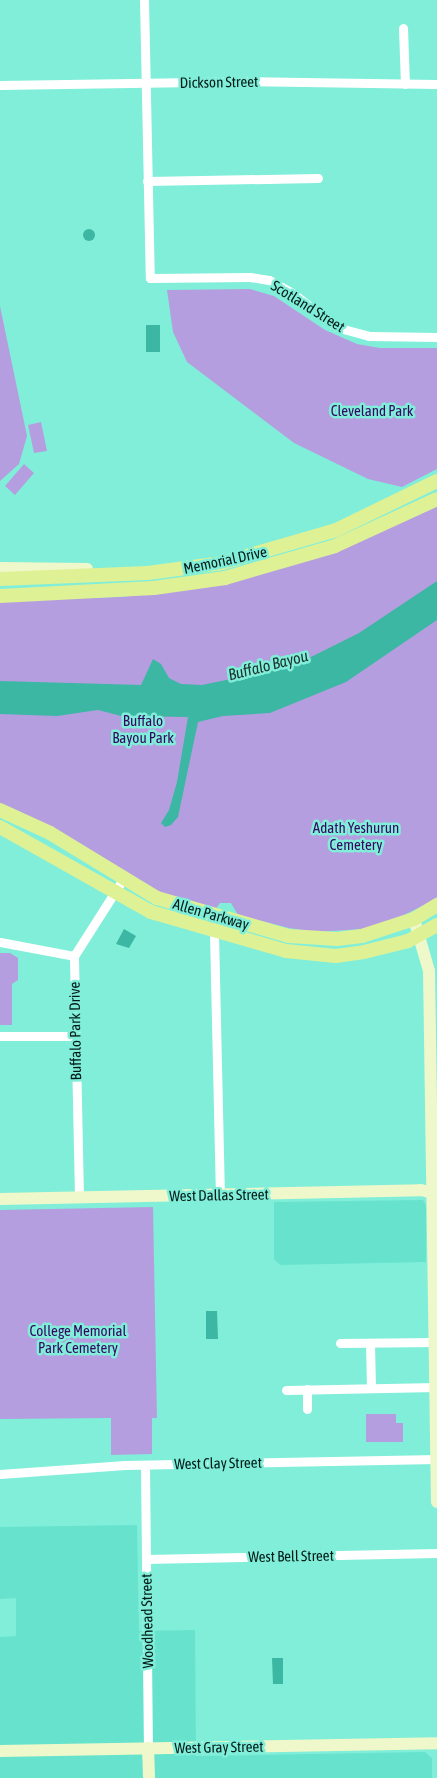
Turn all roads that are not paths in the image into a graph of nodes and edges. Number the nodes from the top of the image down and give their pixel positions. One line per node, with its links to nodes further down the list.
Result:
1 (144, 0): 3 (street)
2 (403, 28): 4 (street)
3 (144, 83): 4 (street, Dickson Street); 6 (street, Dickson Street); 8 (street)
4 (406, 84): 5 (street, Dickson Street)
5 (437, 84)
6 (0, 85)
7 (318, 178): 8 (street)
8 (147, 181): 9 (street, Scotland Street)
9 (437, 337)
10 (437, 481): 14 (main road, Memorial Drive)
11 (437, 499): 16 (main road, Memorial Drive)
12 (0, 568): 13 (main road)
13 (87, 569): 14 (main road)
14 (166, 572): 15 (main road, Memorial Drive)
15 (0, 579)
16 (0, 596)
17 (0, 810): 19 (main road, Allen Parkway)
18 (0, 827): 20 (main road, Allen Parkway)
19 (123, 879): 20 (street); 26 (main road, Allen Parkway)
20 (114, 892): 24 (main road, Allen Parkway); 28 (street)
21 (437, 905): 22 (main road, Allen Parkway)
22 (414, 919): 25 (main road); 26 (main road, Allen Parkway)
23 (437, 925): 25 (main road, Allen Parkway)
24 (214, 933): 25 (main road, Allen Parkway); 26 (main road); 33 (street)
25 (421, 935): 31 (main road)
26 (289, 936)
27 (0, 942): 28 (street)
28 (74, 956): 30 (street, Buffalo Park Drive)
29 (0, 1036): 30 (street)
30 (75, 1036): 34 (street, Buffalo Park Drive)
31 (435, 1119): 32 (main road)
32 (435, 1193): 33 (main road, West Dallas Street); 37 (main road)
33 (220, 1195): 34 (main road, West Dallas Street)
34 (79, 1197): 35 (main road, West Dallas Street)
35 (0, 1199)
36 (370, 1342): 37 (street); 38 (street); 40 (street)
37 (435, 1342): 39 (main road)
38 (340, 1343)
39 (436, 1387): 40 (street); 44 (main road)
40 (371, 1388): 41 (street)
41 (307, 1389): 42 (street); 43 (street)
42 (286, 1390)
43 (307, 1409)
44 (437, 1459): 45 (street, West Clay Street); 47 (main road)
45 (145, 1465): 46 (street, West Clay Street); 49 (street, Woodhead Street)
46 (0, 1474)
47 (437, 1502)
48 (437, 1553): 49 (street, West Bell Street)
49 (146, 1559): 51 (street, Woodhead Street)
50 (437, 1743): 51 (main road, West Gray Street)
51 (148, 1748): 52 (main road, West Gray Street); 53 (main road, Woodhead Street)
52 (0, 1751)
53 (149, 1778)

